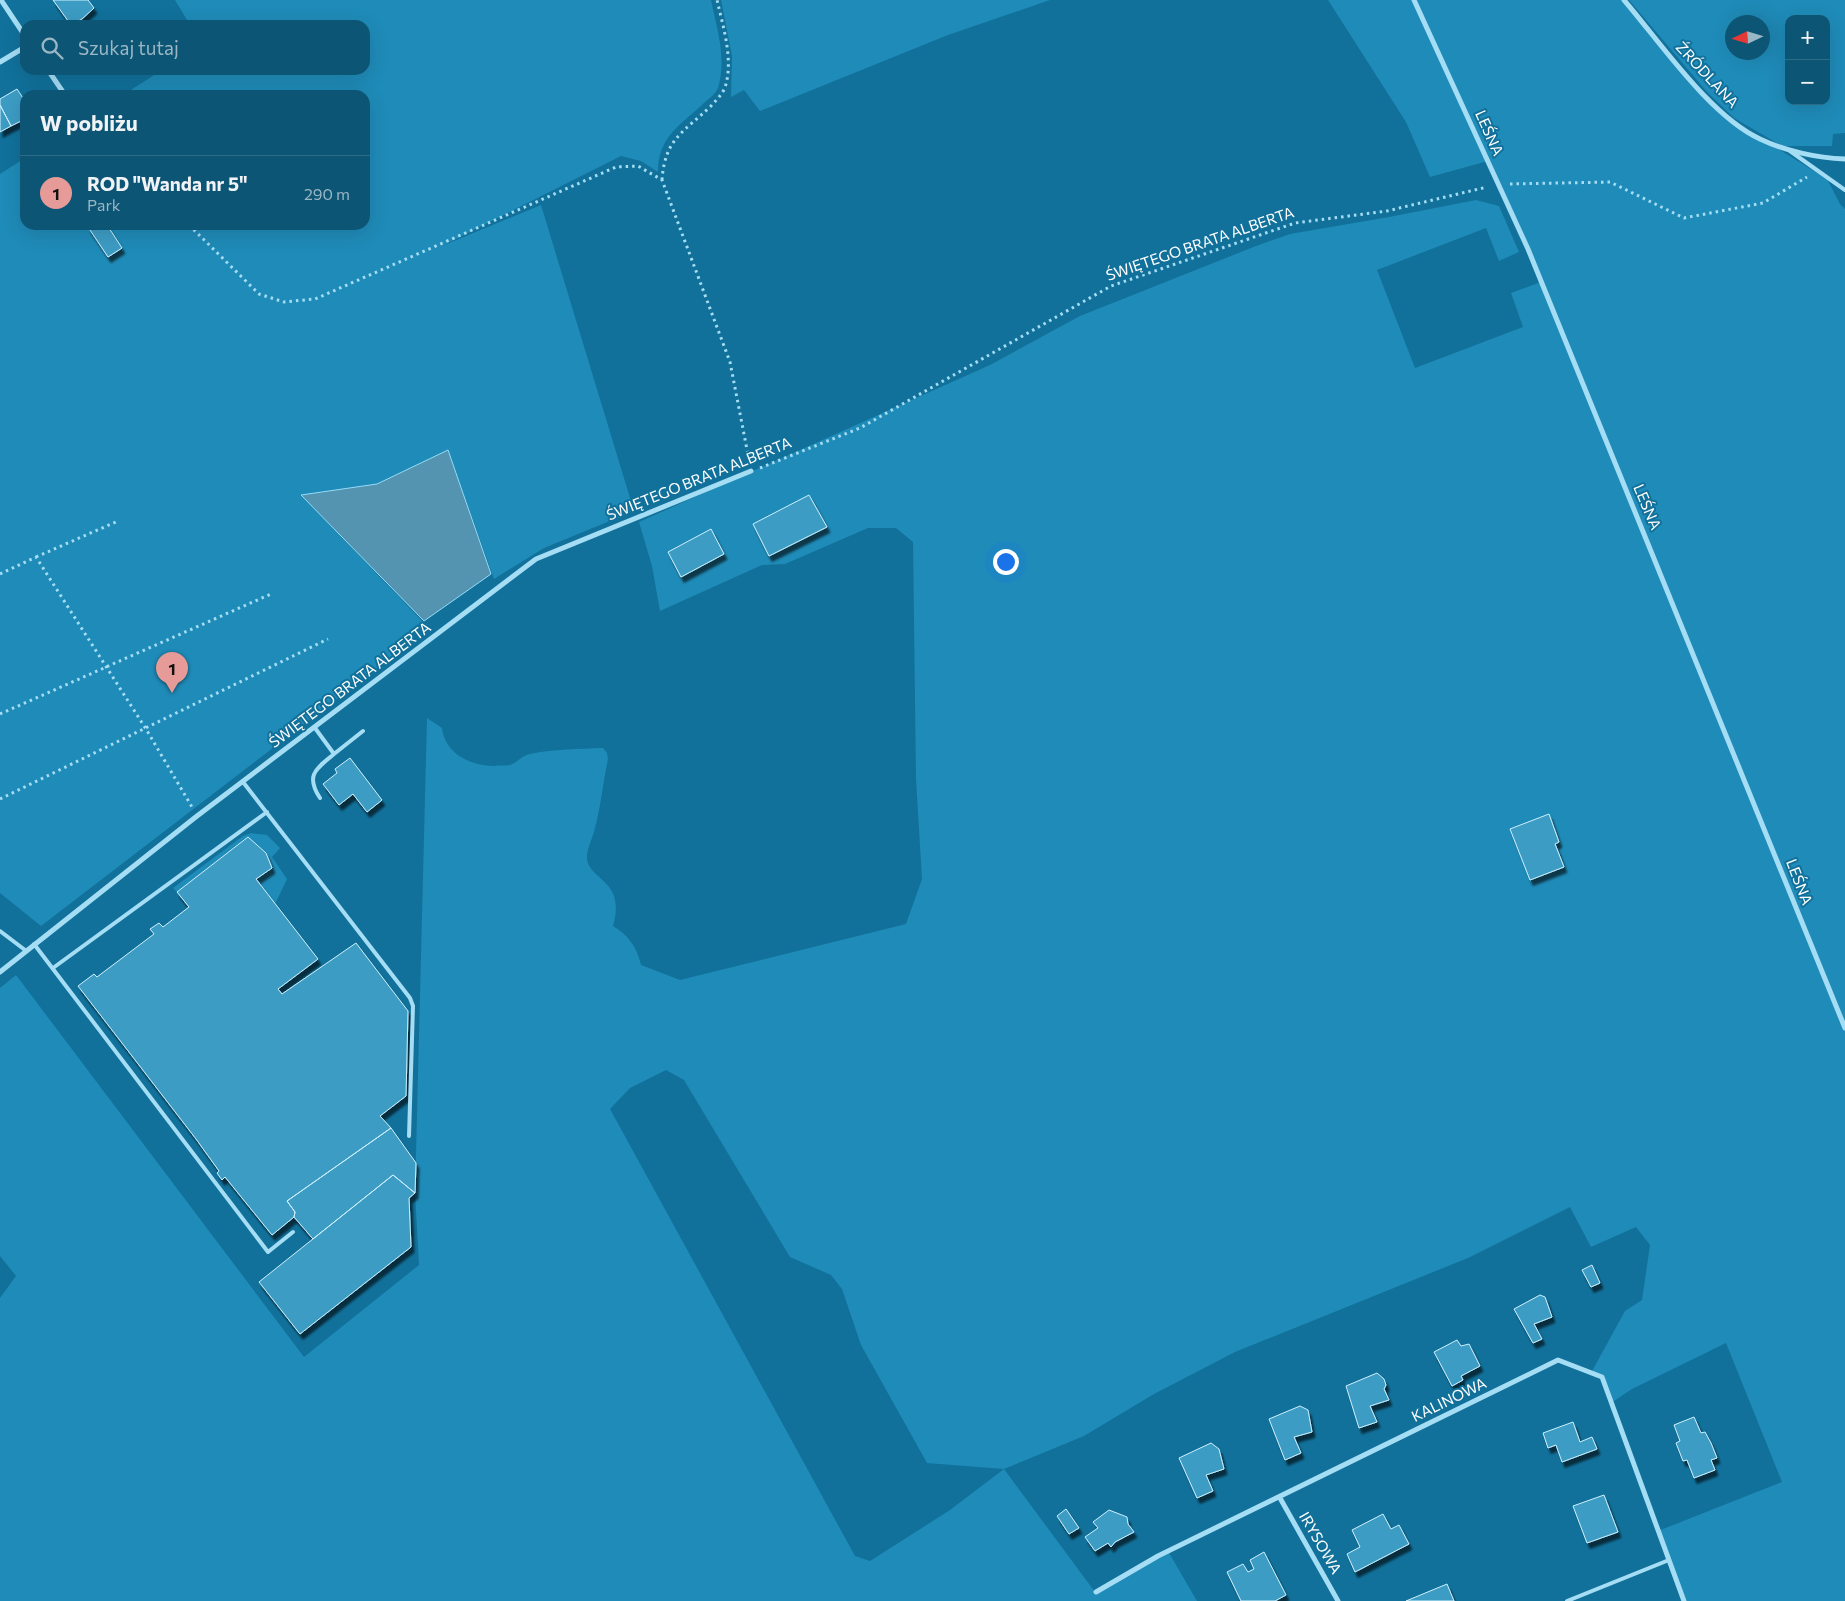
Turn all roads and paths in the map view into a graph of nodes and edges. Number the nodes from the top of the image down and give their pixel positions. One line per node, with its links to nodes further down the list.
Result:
1 (0, 0): 5 (street)
2 (717, 0): 13 (path)
3 (1414, 0): 14 (street, LEŚNA)
4 (1624, 0): 10 (street, ŹRÓDLANA)
5 (20, 29)
6 (20, 50): 7 (street)
7 (0, 62)
8 (51, 75): 9 (street)
9 (61, 90)
10 (1782, 146): 11 (street, ŹRÓDLANA); 12 (lane)
11 (1845, 159)
12 (1819, 171): 14 (path, ŚWIĘTEGO BRATA ALBERTA); 15 (lane)
13 (662, 180): 16 (path); 17 (path)
14 (1498, 185): 17 (path, ŚWIĘTEGO BRATA ALBERTA); 39 (street, LEŚNA)
15 (1845, 190)
16 (194, 230)
17 (751, 472): 25 (street, ŚWIĘTEGO BRATA ALBERTA)
18 (118, 521): 19 (path)
19 (36, 557): 20 (path); 23 (path)
20 (0, 574)
21 (271, 594): 23 (path)
22 (328, 640): 26 (path)
23 (107, 667): 24 (path); 26 (path)
24 (0, 714)
25 (315, 728): 28 (lane); 29 (street, ŚWIĘTEGO BRATA ALBERTA)
26 (146, 729): 31 (path); 33 (path)
27 (363, 732): 28 (lane)
28 (334, 754): 30 (lane)
29 (243, 782): 32 (lane); 33 (street, ŚWIĘTEGO BRATA ALBERTA)
30 (320, 798)
31 (0, 799)
32 (267, 812): 37 (lane); 40 (lane)
33 (197, 816): 35 (street, ŚWIĘTEGO BRATA ALBERTA)
34 (0, 931): 36 (lane)
35 (34, 944): 36 (street, ŚWIĘTEGO BRATA ALBERTA); 37 (lane)
36 (25, 950): 38 (street, ŚWIĘTEGO BRATA ALBERTA)
37 (53, 968): 41 (lane)
38 (0, 972)
39 (1845, 1028)
40 (409, 1136)
41 (293, 1232)
42 (1280, 1498): 43 (street, KALINOWA); 44 (street, KALINOWA); 45 (street, IRYSOWA)
43 (1669, 1560): 46 (lane); 47 (street, KALINOWA)
44 (1096, 1592)
45 (1338, 1601)
46 (1567, 1601)
47 (1684, 1601)

